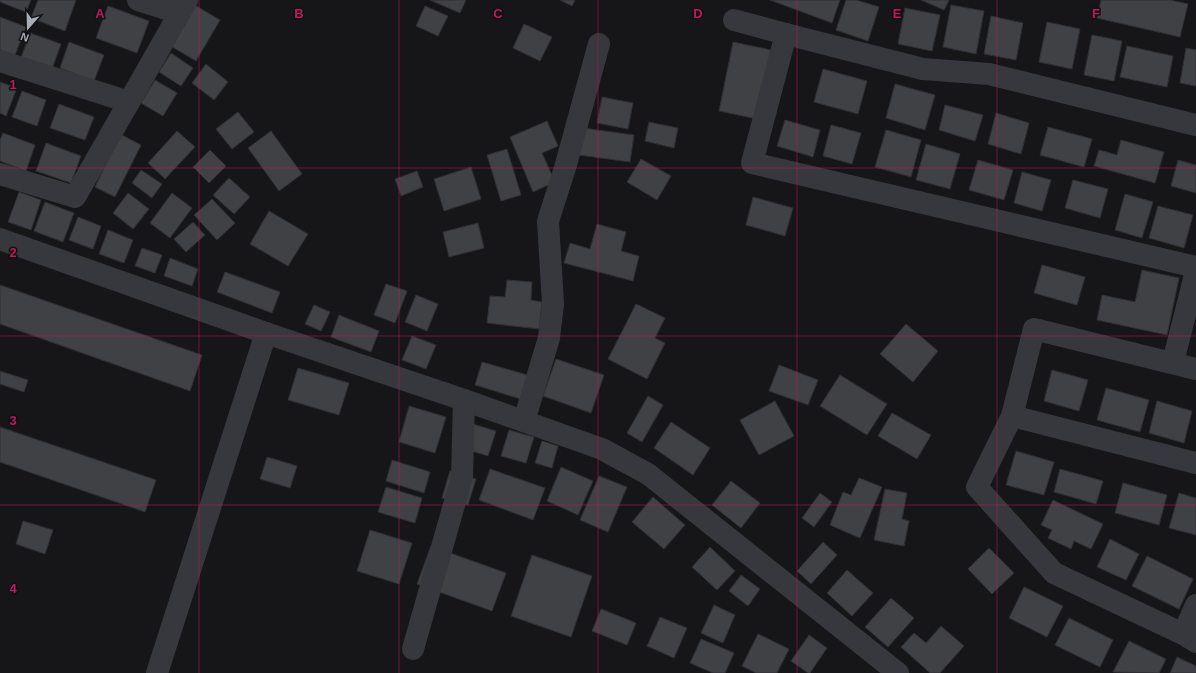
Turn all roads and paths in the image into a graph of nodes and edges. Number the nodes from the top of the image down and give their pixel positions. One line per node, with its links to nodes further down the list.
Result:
1 (138, 0): 2 (street)
2 (183, 7): 7 (street)
3 (734, 20): 4 (street)
4 (786, 34): 8 (street); 11 (street)
5 (599, 44): 18 (street)
6 (0, 61): 7 (street)
7 (129, 102): 9 (street)
8 (1196, 125)
9 (0, 174)
10 (0, 239): 13 (street)
11 (1196, 267)
12 (1196, 271): 14 (street)
13 (266, 333): 16 (street); 23 (street)
14 (1173, 362): 15 (street); 17 (street)
15 (1196, 369)
16 (464, 400): 18 (street); 22 (street)
17 (1012, 416): 19 (street); 21 (street)
18 (524, 421): 24 (street)
19 (1196, 463)
20 (1196, 605): 21 (street)
21 (1190, 638)
22 (413, 649)
23 (157, 673)
24 (898, 673)

